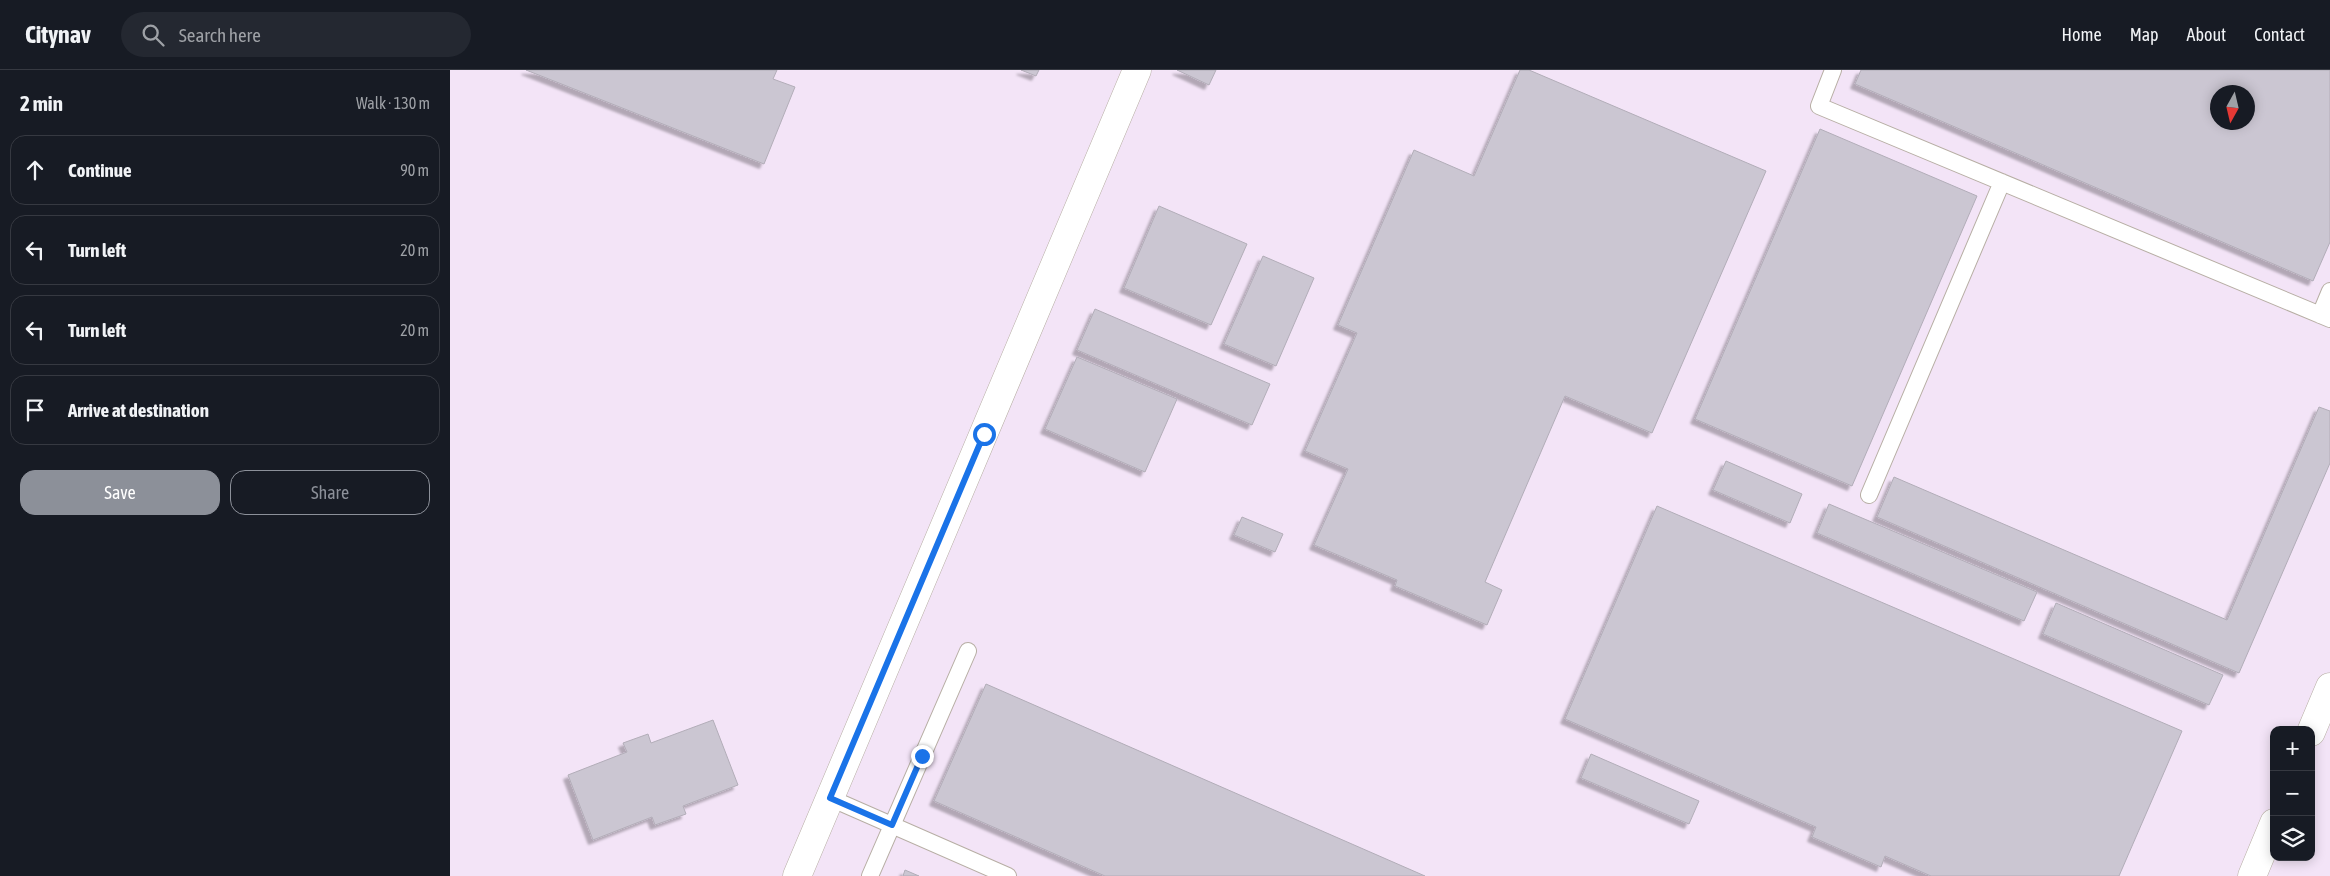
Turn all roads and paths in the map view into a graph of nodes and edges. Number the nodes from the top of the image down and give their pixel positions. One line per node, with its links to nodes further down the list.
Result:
1 (1137, 70): 10 (street)
2 (1833, 70): 3 (lane)
3 (2002, 182): 5 (lane); 6 (lane)
4 (2330, 291): 5 (lane)
5 (2325, 317)
6 (1869, 496)
7 (968, 651): 11 (lane)
8 (2330, 686): 9 (street)
9 (2313, 726)
10 (830, 798): 11 (lane); 13 (street)
11 (892, 825): 14 (lane); 15 (lane)
12 (2270, 833): 16 (street)
13 (797, 876)
14 (870, 876)
15 (1008, 876)
16 (2252, 876)

